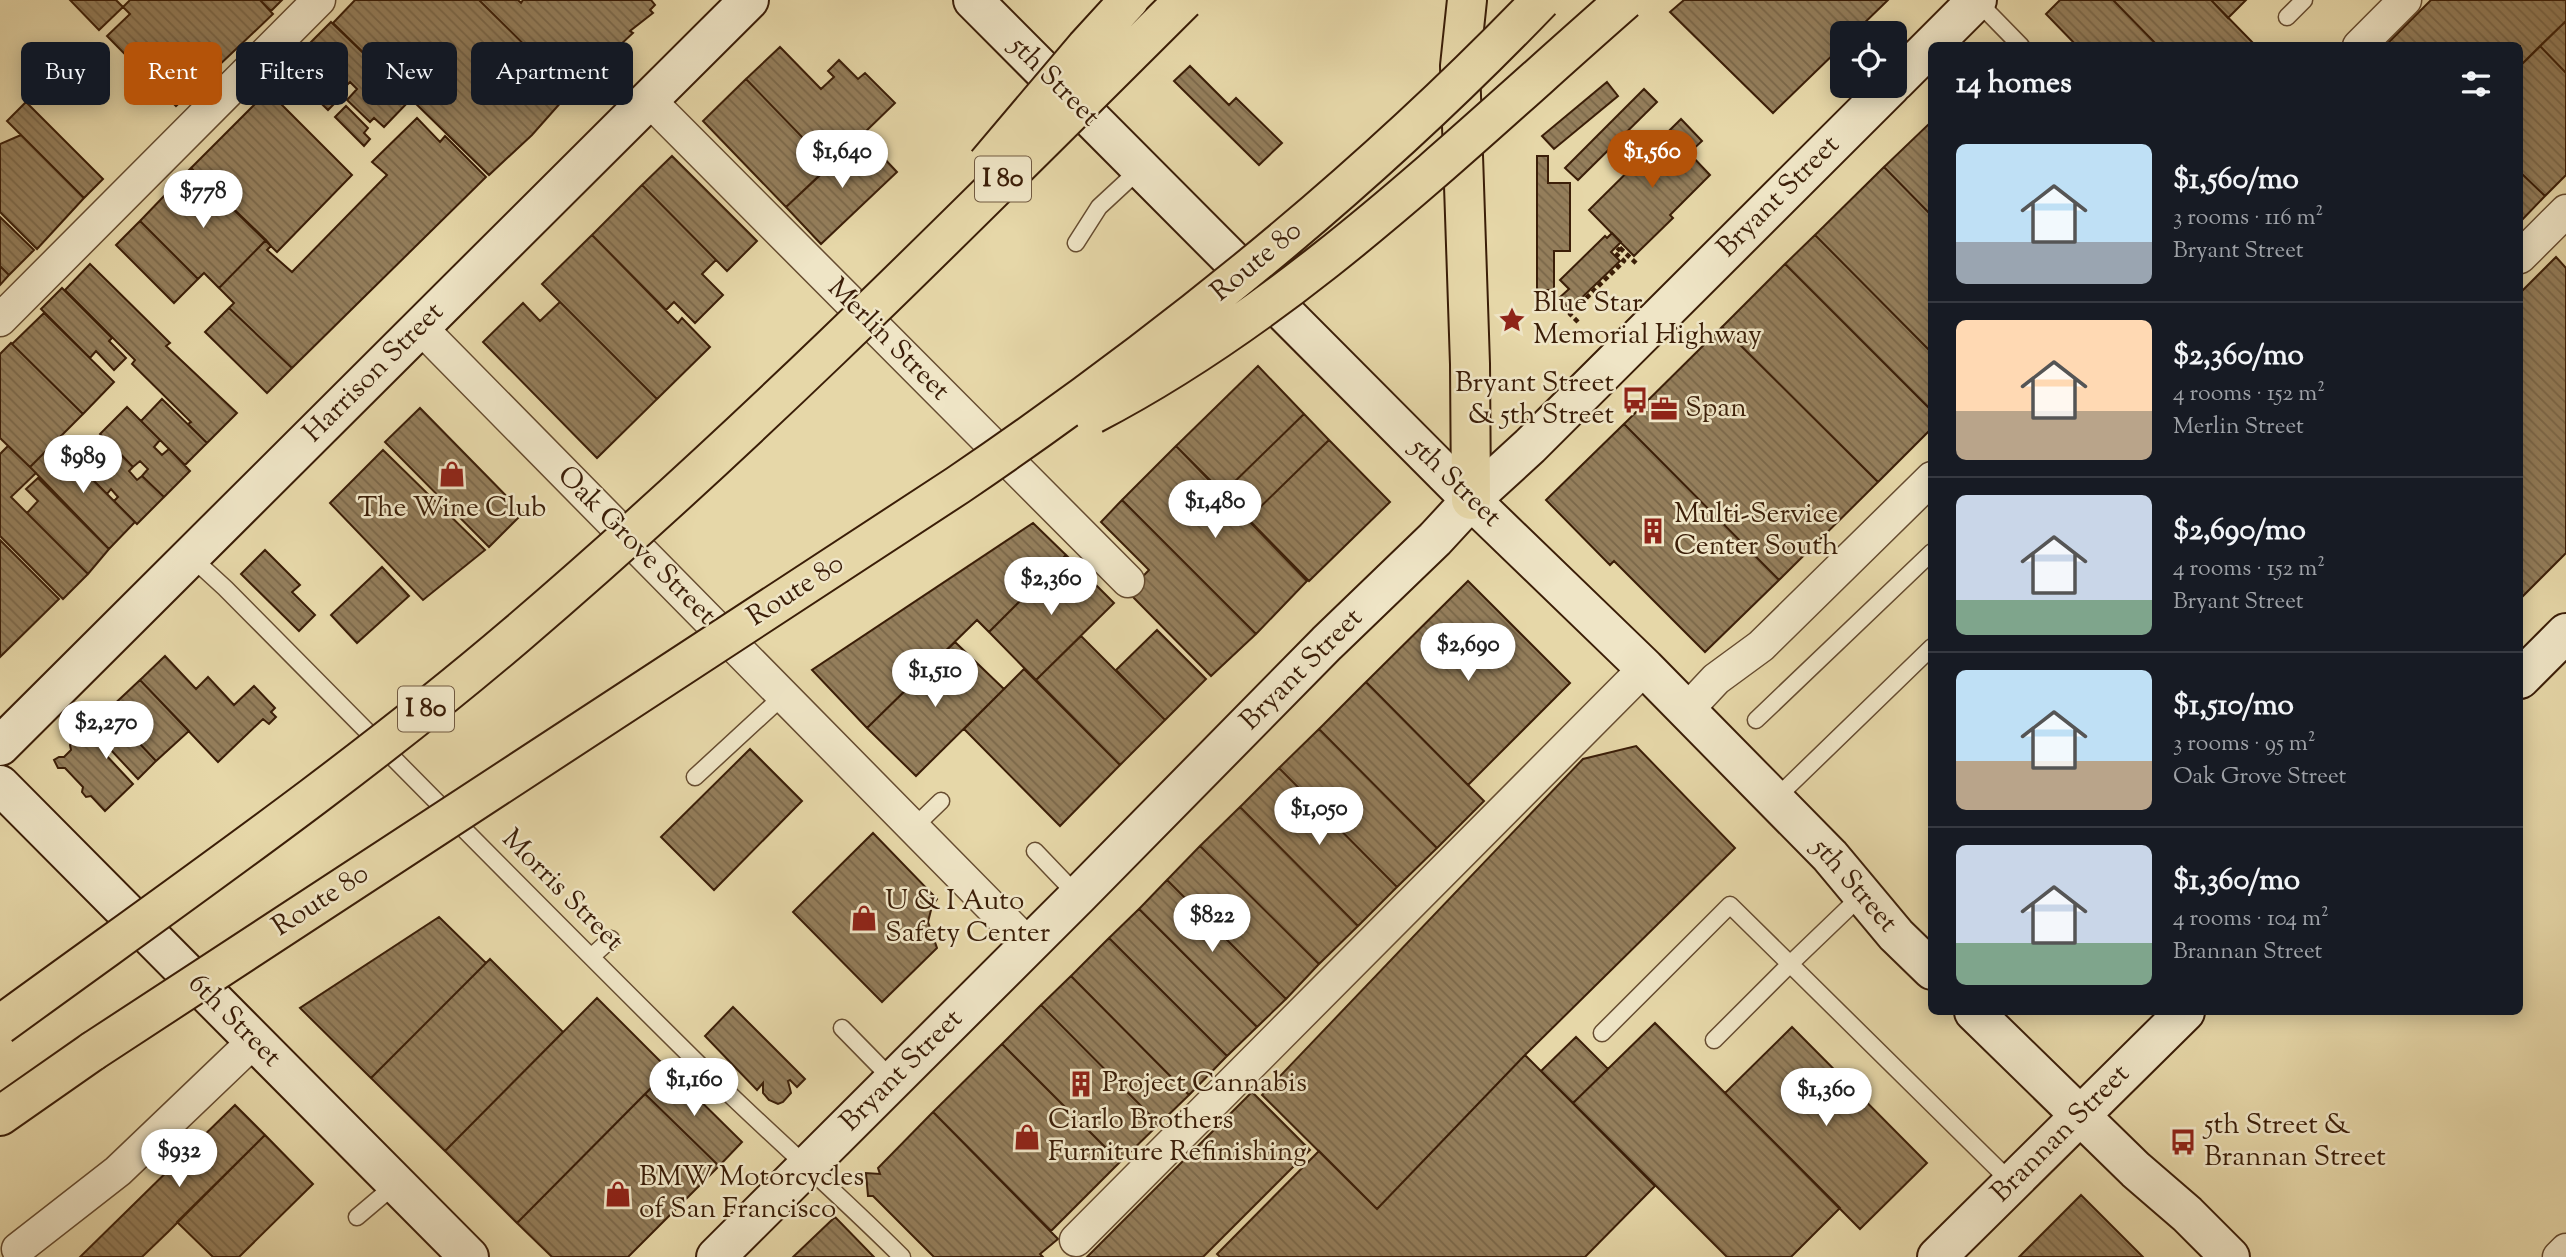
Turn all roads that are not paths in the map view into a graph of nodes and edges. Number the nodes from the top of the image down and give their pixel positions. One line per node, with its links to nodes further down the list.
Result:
1 (319, 0): 24 (street)
2 (749, 0): 19 (main road, Harrison Street)
3 (973, 0): 20 (main road, 5th Street)
4 (1129, 0): 26 (highway, bridge)
5 (1184, 0): 26 (highway, I 80, bridge)
6 (1468, 0): 29 (highway)
7 (1541, 0): 28 (highway, Route 80, bridge)
8 (1625, 0): 28 (highway, bridge)
9 (1977, 0): 13 (main road); 14 (lane)
10 (2304, 0): 12 (lane)
11 (2405, 0): 15 (street)
12 (2287, 16)
13 (1935, 42)
14 (2017, 42)
15 (2363, 42)
16 (1928, 49): 17 (main road)
17 (1907, 70)
18 (1879, 98): 29 (main road, Bryant Street)
19 (649, 100): 25 (main road, Harrison Street); 32 (street, Merlin Street)
20 (1140, 169): 22 (lane); 29 (main road, 5th Street)
21 (2566, 211): 23 (street)
22 (1076, 243)
23 (2523, 254)
24 (0, 320)
25 (420, 327): 30 (main road, Harrison Street); 37 (street, Oak Grove Street)
26 (823, 358): 56 (highway, I 80, bridge)
27 (1928, 482): 38 (street)
28 (958, 485): 63 (highway, Route 80, bridge)
29 (1471, 500): 35 (main road, 5th Street); 48 (main road, Bryant Street)
30 (190, 556): 40 (main road, Harrison Street); 51 (lane, Morris Street)
31 (1928, 556): 39 (lane)
32 (1128, 581)
33 (2566, 633): 36 (main road)
34 (1928, 651): 43 (lane)
35 (1645, 668): 38 (main road, 5th Street); 68 (street)
36 (2523, 676)
37 (784, 695): 41 (lane); 45 (street, Oak Grove Street)
38 (1686, 711): 43 (main road, 5th Street)
39 (1756, 720)
40 (0, 746)
41 (695, 777)
42 (0, 785): 60 (main road, 6th Street)
43 (1774, 800): 47 (main road, 5th Street)
44 (941, 801): 45 (lane)
45 (914, 827): 50 (street, Oak Grove Street)
46 (1035, 851): 48 (lane)
47 (1863, 894): 52 (lane); 53 (main road, 5th Street)
48 (1079, 896): 50 (main road, Bryant Street)
49 (611, 939): 51 (lane)
50 (1029, 944): 61 (main road, Bryant Street)
51 (591, 957): 64 (lane, Morris Street)
52 (1790, 964): 58 (lane); 59 (lane); 65 (lane)
53 (1928, 966)
54 (1977, 1015): 62 (main road)
55 (2182, 1015): 62 (main road, Brannan Street)
56 (0, 1025)
57 (842, 1028): 61 (lane)
58 (1602, 1033)
59 (1714, 1040)
60 (254, 1041): 66 (main road, 6th Street); 69 (street)
61 (893, 1080): 64 (main road, Bryant Street)
62 (2079, 1114): 65 (main road, Brannan Street); 75 (main road)
63 (0, 1116)
64 (806, 1167): 72 (main road, Bryant Street); 73 (lane, Morris Street)
65 (2012, 1183): 74 (main road, Brannan Street)
66 (396, 1184): 67 (lane); 71 (main road, 6th Street)
67 (357, 1217)
68 (1076, 1240)
69 (15, 1245)
70 (2566, 1250): 76 (street)
71 (468, 1257)
72 (716, 1257)
73 (902, 1257)
74 (1937, 1257)
75 (2230, 1257)
76 (2558, 1257)

